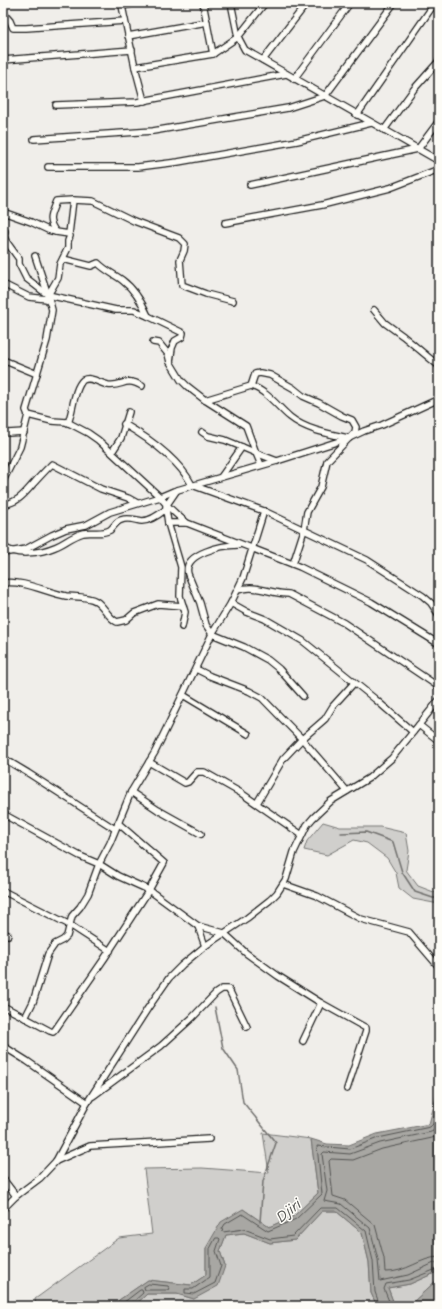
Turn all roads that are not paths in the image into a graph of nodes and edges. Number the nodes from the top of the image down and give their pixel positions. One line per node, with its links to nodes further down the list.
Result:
1 (137, 3): 9 (street)
2 (203, 3): 12 (street)
3 (231, 3): 14 (street)
4 (265, 3): 14 (street)
5 (307, 3): 18 (street)
6 (350, 3): 22 (street)
7 (394, 3): 23 (street)
8 (435, 3): 26 (street)
9 (128, 4): 11 (street)
10 (3, 13): 11 (street)
11 (125, 21): 13 (street)
12 (207, 22): 13 (street); 16 (street)
13 (128, 36): 15 (street)
14 (238, 37): 16 (street); 18 (street)
15 (132, 50): 17 (street); 20 (street)
16 (213, 54): 20 (street)
17 (3, 60)
18 (263, 60): 21 (street)
19 (439, 61): 29 (street)
20 (135, 67): 24 (street)
21 (286, 74): 22 (street); 24 (street)
22 (294, 79): 23 (street)
23 (325, 96): 26 (street); 30 (street)
24 (144, 101): 25 (street)
25 (56, 105)
26 (357, 115): 28 (street)
27 (439, 121): 31 (street)
28 (371, 123): 29 (street); 33 (street)
29 (384, 130): 31 (street)
30 (34, 139)
31 (418, 149): 32 (street); 35 (street)
32 (439, 161)
33 (48, 167)
34 (439, 169): 38 (street)
35 (250, 185)
36 (73, 200): 40 (street); 41 (street); 46 (street)
37 (3, 212): 40 (street)
38 (225, 223)
39 (3, 229): 45 (street)
40 (56, 232): 41 (street)
41 (69, 234): 43 (street)
42 (35, 256): 45 (street)
43 (63, 259): 45 (street); 49 (street)
44 (3, 284): 47 (street)
45 (48, 295): 47 (street); 49 (street)
46 (233, 301)
47 (51, 304): 54 (street)
48 (374, 310): 53 (street)
49 (148, 316): 52 (street)
50 (153, 342): 52 (street)
51 (3, 360): 54 (street)
52 (170, 362): 58 (street)
53 (439, 366)
54 (37, 374): 60 (street)
55 (142, 386): 62 (street)
56 (251, 386): 58 (street); 68 (street); 68 (street)
57 (439, 399): 68 (street)
58 (205, 400): 71 (street)
59 (129, 412): 63 (street)
60 (28, 415): 61 (street); 64 (street)
61 (35, 417): 62 (street); 64 (street)
62 (68, 423): 70 (street)
63 (124, 424): 70 (street); 76 (street)
64 (25, 425): 66 (street)
65 (3, 429): 66 (street)
66 (24, 432): 75 (street)
67 (202, 432): 69 (street)
68 (349, 438): 72 (street); 85 (street)
69 (242, 447): 71 (street); 74 (street)
70 (112, 452): 78 (street)
71 (256, 453): 72 (street); 73 (street)
72 (277, 462): 73 (street)
73 (261, 465): 74 (street)
74 (221, 477): 76 (street)
75 (3, 481)
76 (192, 485): 77 (street); 82 (street)
77 (177, 490): 78 (street); 81 (street)
78 (160, 497): 79 (street); 81 (street)
79 (137, 503): 80 (street); 89 (street)
80 (3, 505)
81 (166, 507): 83 (street); 84 (street); 89 (street)
82 (264, 511): 85 (street); 88 (street)
83 (168, 522): 84 (street); 94 (street)
84 (187, 523): 86 (street)
85 (304, 530): 90 (street); 95 (street)
86 (244, 545): 88 (street); 97 (street)
87 (3, 546): 89 (street)
88 (253, 549): 90 (street); 92 (street)
89 (6, 552)
90 (293, 564): 98 (street)
91 (3, 582): 94 (street)
92 (238, 590): 93 (street); 101 (street)
93 (231, 603): 97 (street); 100 (street)
94 (183, 606): 96 (street)
95 (439, 615)
96 (182, 627)
97 (212, 634): 99 (street); 103 (street)
98 (439, 644)
99 (196, 668): 102 (street); 108 (street)
100 (354, 683): 106 (street); 108 (street)
101 (439, 687)
102 (183, 695): 107 (street); 111 (street)
103 (303, 696)
104 (439, 700): 105 (street)
105 (419, 725): 106 (street); 109 (street)
106 (413, 732): 112 (street)
107 (248, 734)
108 (302, 739): 112 (street); 114 (street)
109 (439, 741)
110 (3, 758): 116 (street)
111 (149, 762): 113 (street); 114 (street)
112 (347, 791): 118 (street)
113 (131, 792): 116 (street); 117 (street)
114 (257, 803): 118 (street)
115 (3, 814): 119 (street)
116 (116, 826): 119 (street); 121 (street)
117 (201, 834)
118 (302, 835): 120 (street)
119 (98, 864): 121 (street); 123 (street)
120 (283, 884): 125 (street); 128 (street)
121 (148, 890): 124 (street); 127 (street)
122 (3, 891): 123 (street)
123 (70, 925): 127 (street); 131 (street)
124 (198, 926): 125 (street); 126 (street)
125 (224, 933): 126 (street); 129 (street)
126 (205, 946): 138 (street)
127 (110, 951): 131 (street)
128 (439, 967)
129 (321, 1003): 133 (street); 136 (street)
130 (3, 1006): 131 (street)
131 (25, 1018)
132 (247, 1027): 138 (street)
133 (304, 1041)
134 (3, 1046): 138 (street)
135 (3, 1086): 137 (street)
136 (347, 1090)
137 (3, 1092)
138 (89, 1100): 140 (street)
139 (209, 1139): 140 (street)
140 (56, 1161): 142 (street)
141 (3, 1180): 142 (street)
142 (16, 1196): 143 (street)
143 (3, 1209)

